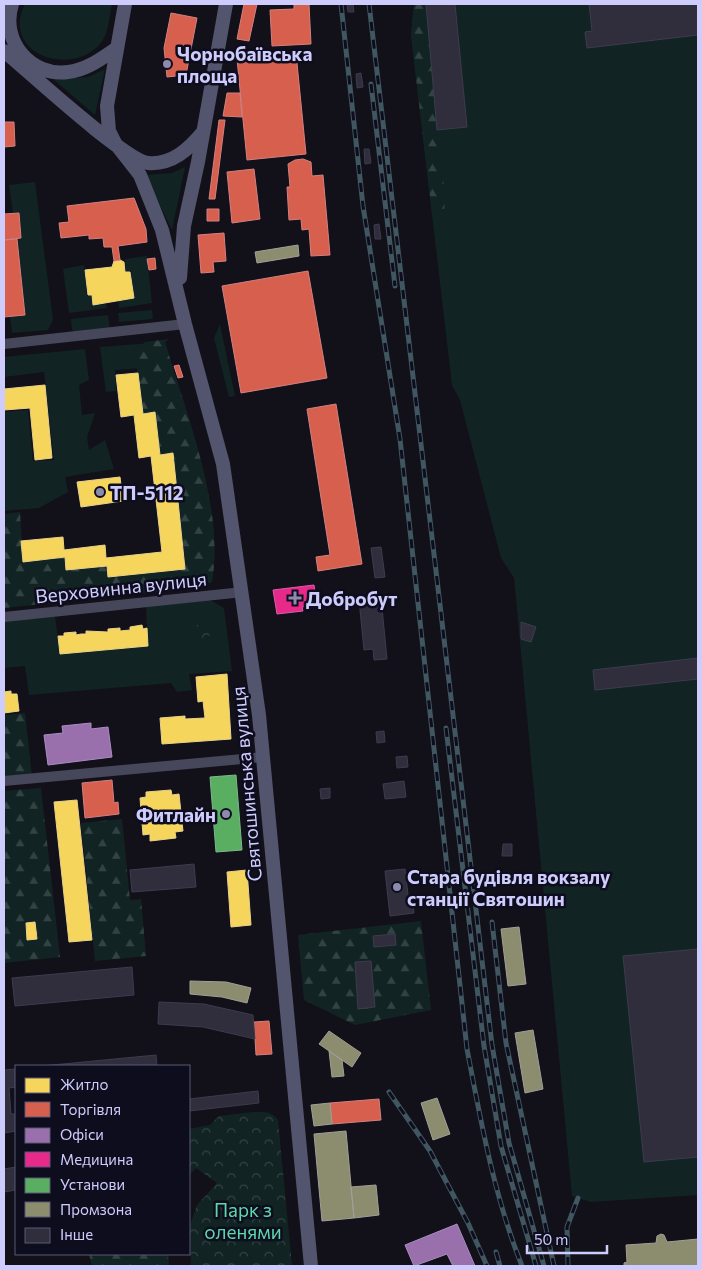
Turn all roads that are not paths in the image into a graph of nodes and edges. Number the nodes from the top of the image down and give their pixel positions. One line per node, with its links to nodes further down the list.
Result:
1 (12, 4): 4 (main road)
2 (125, 4): 4 (main road)
3 (226, 4): 6 (main road)
4 (117, 48): 7 (main road)
5 (4, 50): 7 (main road)
6 (204, 131): 7 (main road); 8 (main road, Святошинська вулиця)
7 (115, 143): 8 (main road, Святошинська вулиця)
8 (180, 304): 9 (main road, Святошинська вулиця)
9 (185, 324): 10 (street); 11 (main road, Святошинська вулиця)
10 (4, 344)
11 (243, 592): 12 (street, Верховинна вулиця); 13 (main road, Святошинська вулиця)
12 (4, 617)
13 (263, 757): 14 (street); 15 (main road, Святошинська вулиця)
14 (4, 781)
15 (311, 1266)

